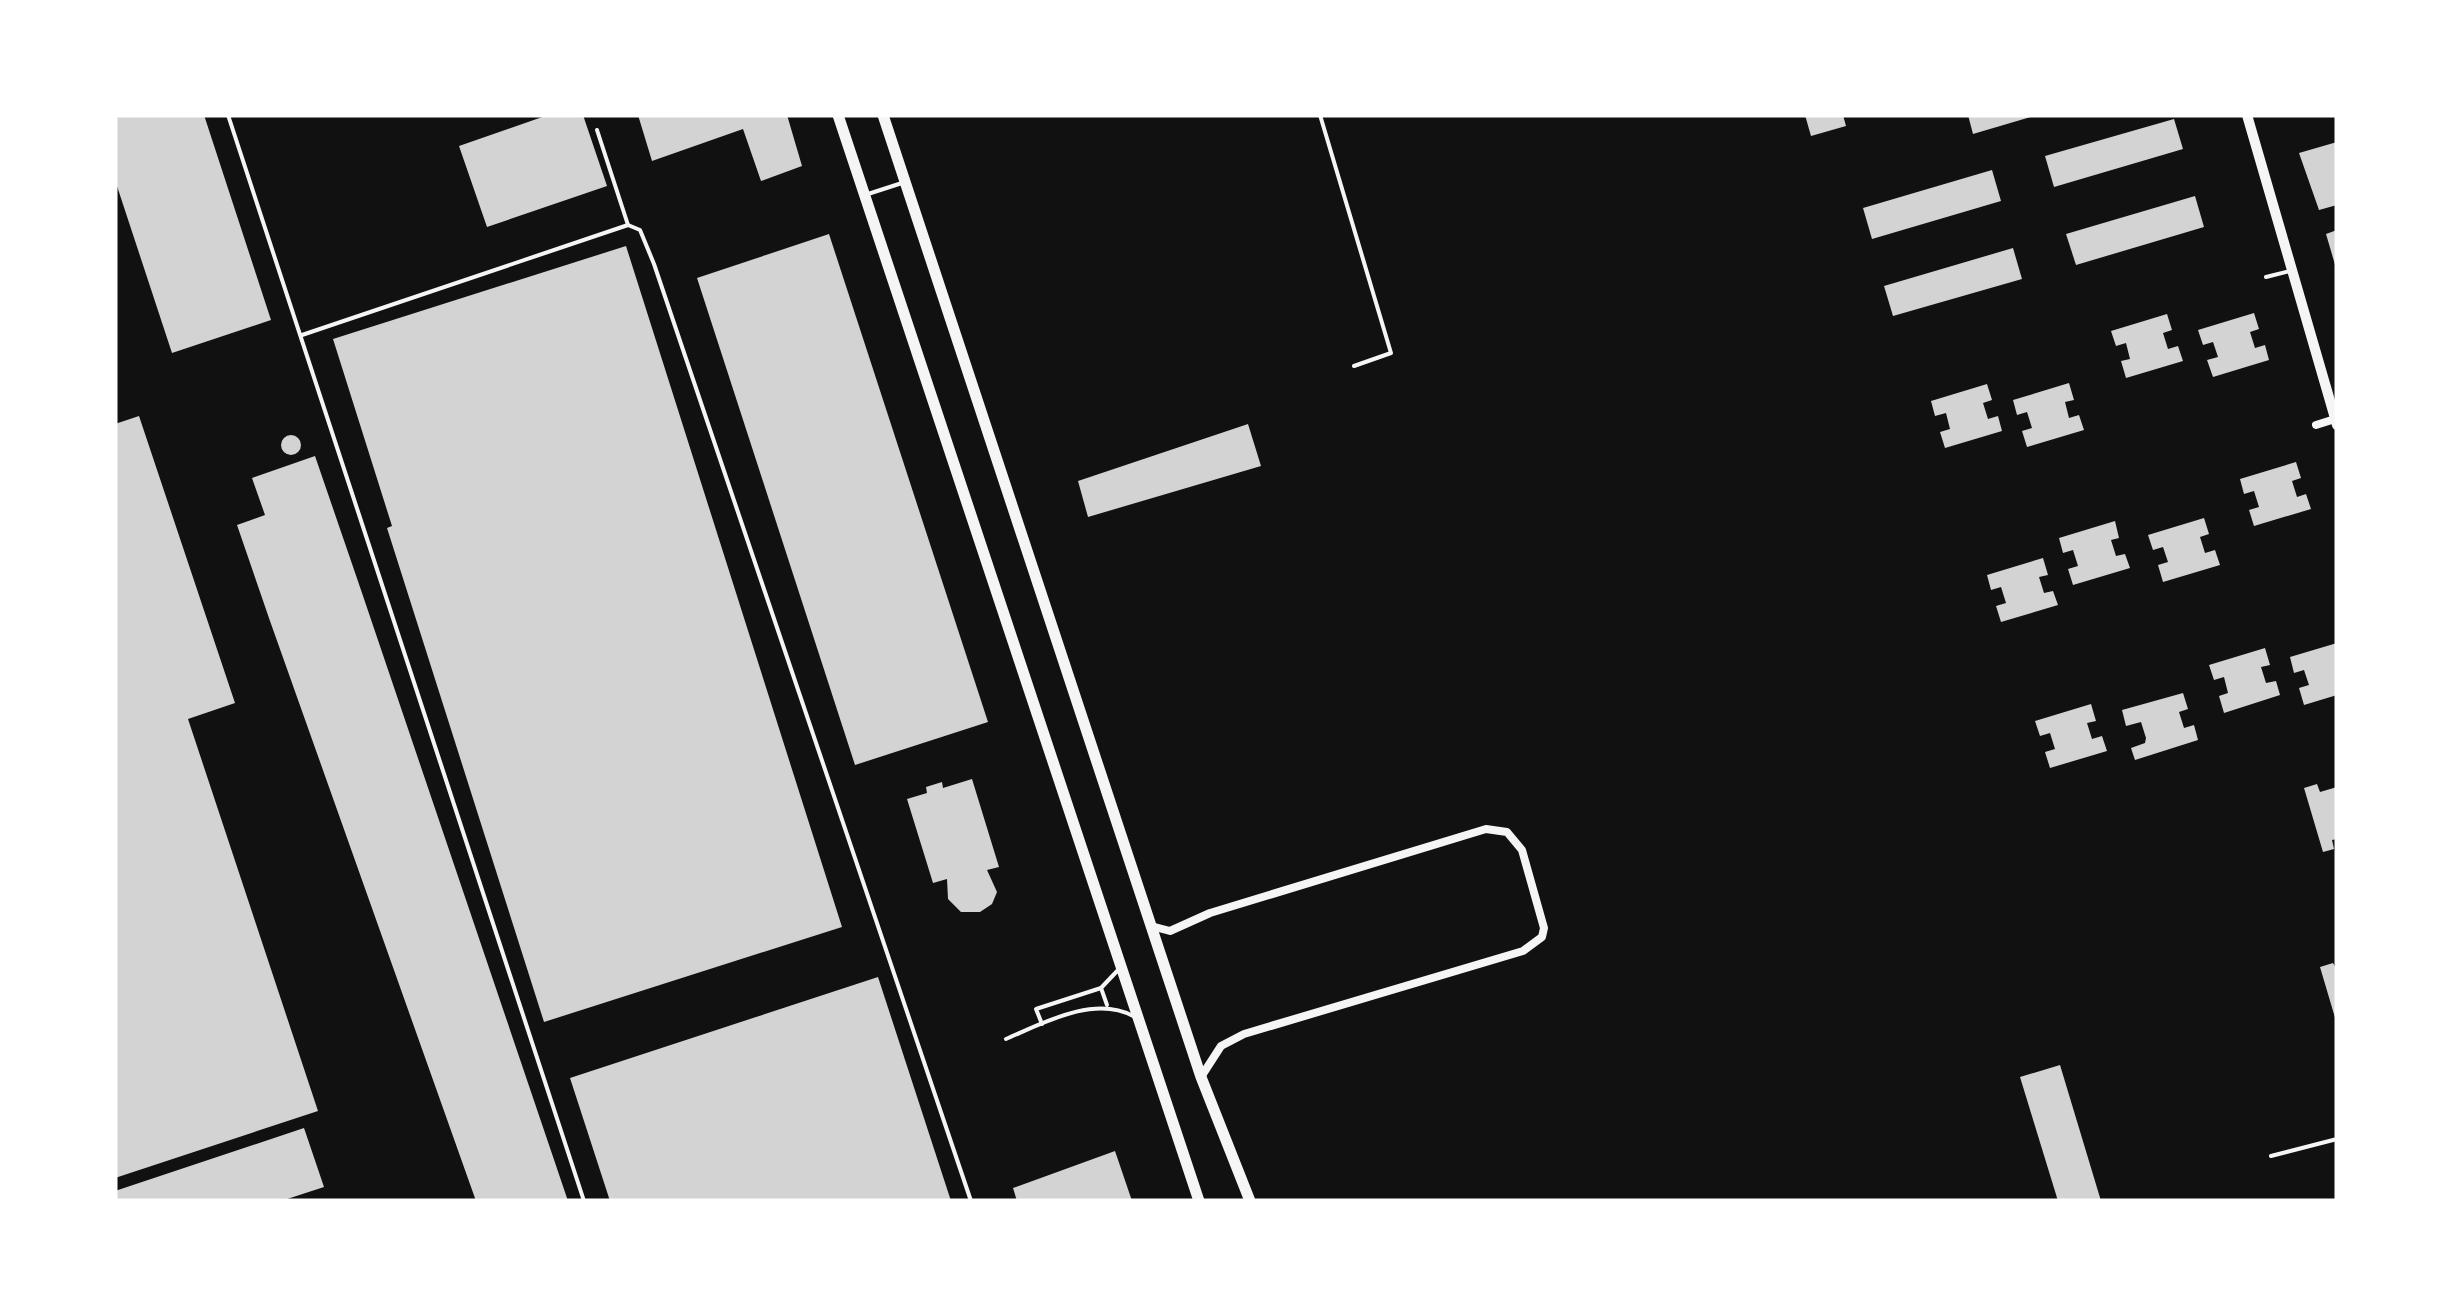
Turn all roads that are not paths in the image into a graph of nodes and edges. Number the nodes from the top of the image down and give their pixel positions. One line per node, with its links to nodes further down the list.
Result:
1 (228, 115): 12 (lane)
2 (838, 115): 8 (main road)
3 (883, 115): 7 (main road)
4 (1320, 115): 13 (lane)
5 (2247, 115): 10 (street)
6 (597, 130): 9 (lane)
7 (906, 182): 8 (lane); 16 (main road)
8 (865, 195): 17 (main road)
9 (628, 225): 12 (lane); 27 (lane)
10 (2290, 270): 11 (lane); 14 (street)
11 (2266, 277)
12 (302, 335): 26 (lane)
13 (1354, 366)
14 (2336, 422): 15 (street)
15 (2316, 425)
16 (1151, 926): 23 (main road); 23 (street)
17 (1120, 968): 18 (lane); 20 (main road)
18 (1101, 988): 19 (lane); 21 (lane)
19 (1108, 1005): 20 (lane); 21 (lane)
20 (1135, 1017): 28 (main road)
21 (1042, 1024): 22 (lane)
22 (1006, 1039)
23 (1201, 1078): 29 (main road)
24 (2337, 1139): 25 (lane)
25 (2271, 1156)
26 (584, 1201)
27 (970, 1201)
28 (1199, 1201)
29 (1250, 1201)

